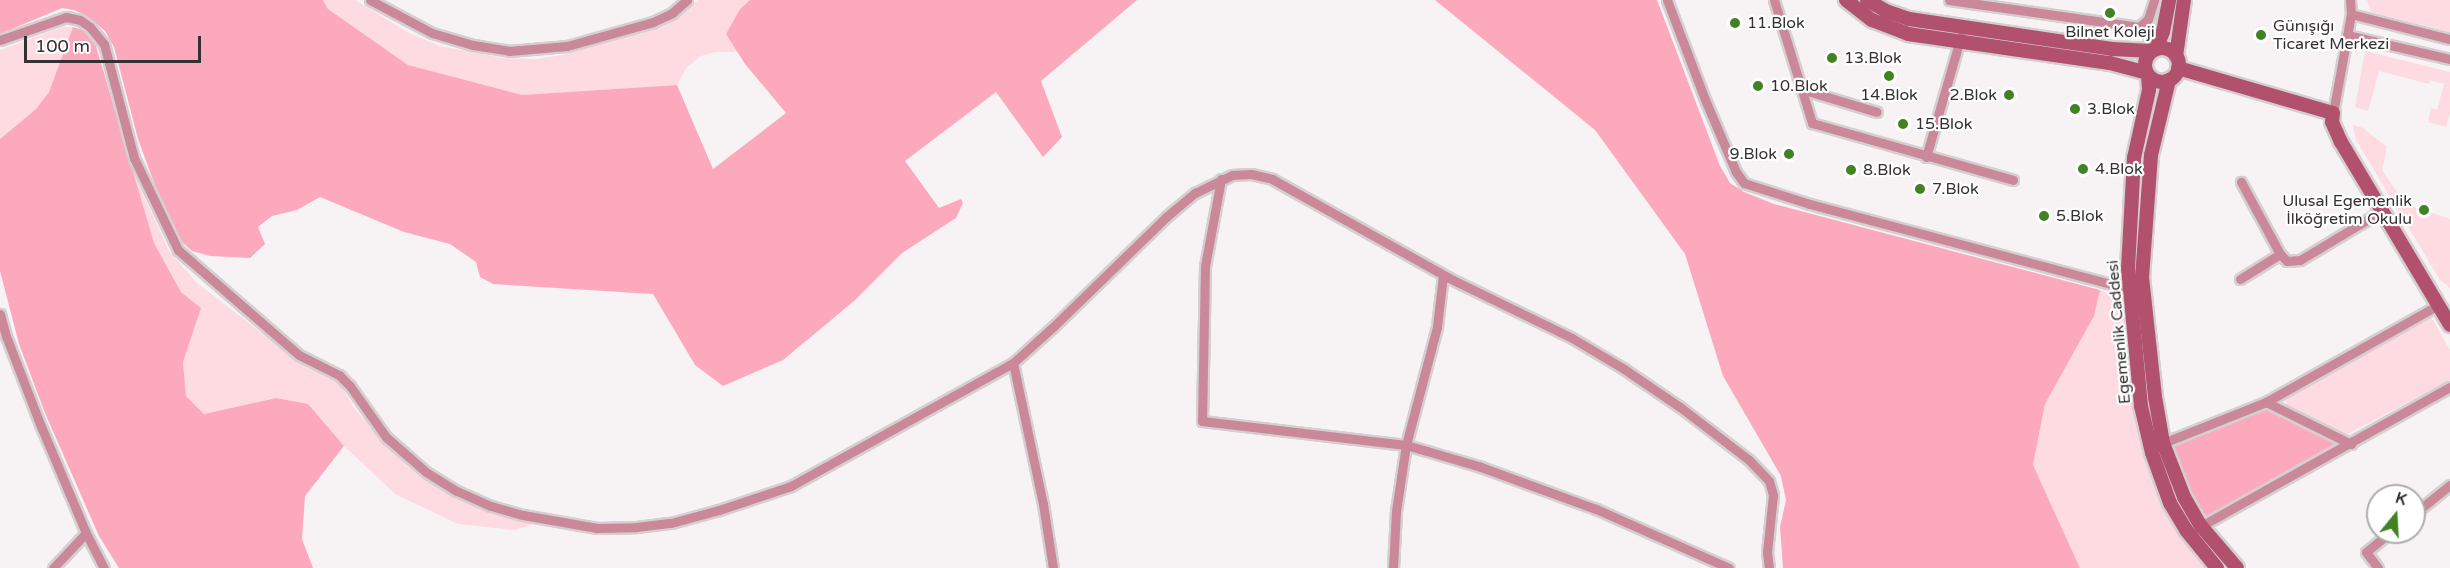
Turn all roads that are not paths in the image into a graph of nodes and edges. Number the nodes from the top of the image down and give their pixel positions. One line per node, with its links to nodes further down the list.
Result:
1 (370, 0): 2 (street)
2 (687, 0)
3 (1667, 0): 34 (street)
4 (1774, 0): 23 (street)
5 (1846, 0): 14 (main road)
6 (1867, 0): 14 (main road)
7 (1949, 0): 13 (street)
8 (2154, 0): 13 (street)
9 (2169, 0): 18 (main road, Egemenlik Caddesi)
10 (2184, 0): 20 (main road, Egemenlik Caddesi)
11 (2350, 0): 12 (street)
12 (2351, 14): 15 (street); 16 (street)
13 (2143, 25): 18 (street)
14 (1961, 35): 18 (main road); 21 (main road); 26 (street)
15 (2347, 35): 19 (street); 25 (street)
16 (2450, 39)
17 (0, 40): 38 (street)
18 (2154, 50): 20 (main road); 21 (main road, Egemenlik Caddesi)
19 (2450, 59)
20 (2177, 62): 22 (main road, Egemenlik Caddesi); 25 (main road)
21 (2147, 74): 22 (main road); 34 (main road, Egemenlik Caddesi)
22 (2169, 80): 41 (main road, Egemenlik Caddesi)
23 (1801, 89): 24 (street); 26 (street)
24 (1878, 112)
25 (2333, 113): 30 (main road)
26 (1926, 157): 28 (street)
27 (1221, 179): 32 (street); 38 (street); 43 (street)
28 (2013, 180)
29 (2241, 182): 31 (street)
30 (2382, 211): 31 (street); 36 (main road)
31 (2280, 254): 33 (street)
32 (1443, 275): 43 (street); 54 (street)
33 (2240, 279)
34 (2129, 289): 55 (main road, Egemenlik Caddesi)
35 (0, 314): 37 (street)
36 (2445, 314): 40 (street)
37 (3, 339): 47 (street)
38 (1013, 363): 51 (street)
39 (2450, 387): 42 (street)
40 (2266, 402): 41 (street); 42 (street)
41 (2163, 443): 46 (main road, Egemenlik Caddesi)
42 (2351, 444): 46 (street)
43 (1406, 445): 52 (street); 53 (street)
44 (2450, 485): 45 (street)
45 (2426, 504)
46 (2201, 526): 56 (main road, Egemenlik Caddesi)
47 (86, 533): 49 (street); 50 (street)
48 (2376, 544): 57 (street)
49 (53, 568)
50 (104, 568)
51 (1053, 568)
52 (1393, 568)
53 (1729, 568)
54 (1769, 568)
55 (2217, 568)
56 (2237, 568)
57 (2378, 568)

